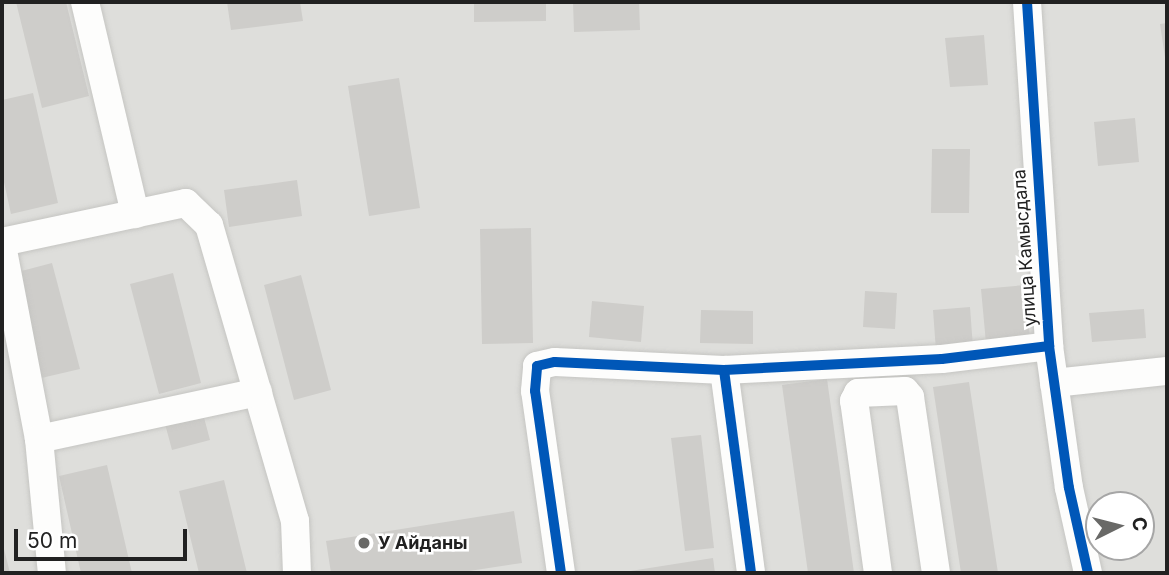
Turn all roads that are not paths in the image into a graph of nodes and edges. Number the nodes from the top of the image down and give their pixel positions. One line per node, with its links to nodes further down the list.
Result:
1 (85, 2): 3 (street)
2 (1027, 2): 5 (street, улица Камысдала)
3 (135, 214): 4 (street); 9 (street)
4 (2, 243): 10 (street)
5 (1049, 346): 6 (street); 8 (street, улица Камысдала)
6 (724, 370): 13 (street); 14 (street)
7 (1167, 371): 8 (street)
8 (1054, 383): 17 (street, улица Камысдала)
9 (258, 392): 10 (street); 12 (street)
10 (39, 439): 11 (street)
11 (52, 573)
12 (297, 573)
13 (561, 573)
14 (751, 573)
15 (878, 573): 16 (street)
16 (936, 573)
17 (1088, 573)

